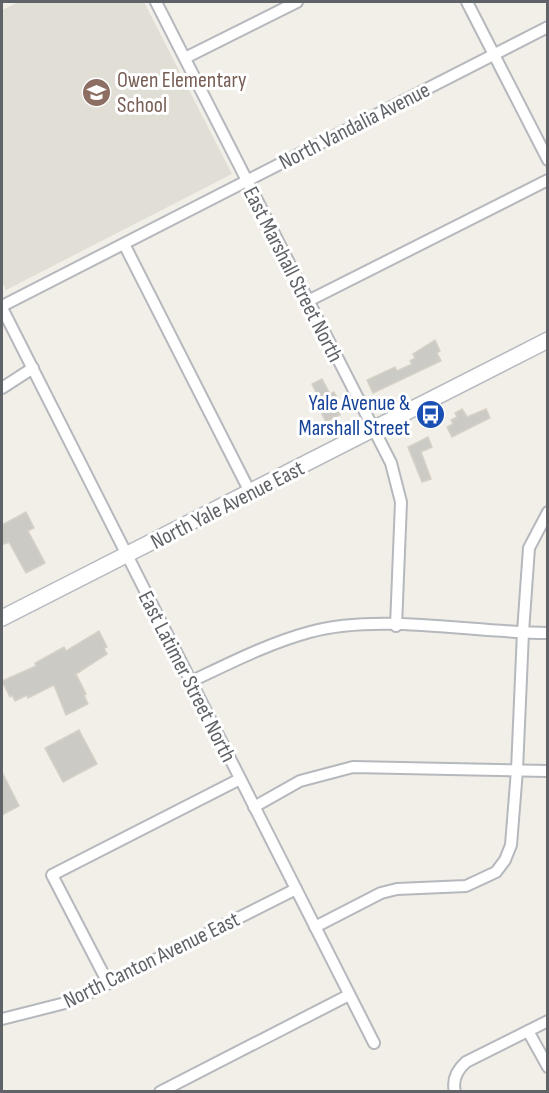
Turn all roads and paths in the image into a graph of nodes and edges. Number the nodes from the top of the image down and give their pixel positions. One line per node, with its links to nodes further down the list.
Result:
1 (156, 2): 6 (street, East Marshall Street North)
2 (297, 2): 6 (street)
3 (466, 2): 5 (street)
4 (548, 27): 5 (street, North Vandalia Avenue)
5 (494, 54): 7 (street); 8 (street, North Vandalia Avenue)
6 (185, 58): 8 (street, East Marshall Street North)
7 (548, 160)
8 (246, 179): 10 (street, North Vandalia Avenue); 11 (street, East Marshall Street North)
9 (548, 180): 11 (street)
10 (124, 244): 12 (street, North Vandalia Avenue); 17 (street)
11 (308, 301): 16 (street, East Marshall Street North)
12 (2, 307): 14 (street, East Latimer Street North)
13 (548, 340): 16 (main road, North Yale Avenue East)
14 (33, 368): 15 (street); 19 (street, East Latimer Street North)
15 (2, 388)
16 (374, 429): 17 (main road, North Yale Avenue East); 21 (street, East Marshall Street North)
17 (250, 492): 19 (main road, North Yale Avenue East)
18 (548, 512): 22 (street)
19 (127, 555): 20 (main road, North Yale Avenue East); 24 (street, East Latimer Street North)
20 (2, 618)
21 (396, 626): 22 (street); 24 (street)
22 (523, 632): 23 (street); 25 (street)
23 (548, 633)
24 (192, 681): 27 (street, East Latimer Street North)
25 (518, 770): 26 (street); 28 (street); 30 (street)
26 (548, 771)
27 (240, 779): 28 (street, East Latimer Street North); 31 (street)
28 (254, 807): 29 (street, East Latimer Street North)
29 (296, 889): 30 (street, East Latimer Street North); 31 (street, North Canton Avenue East)
30 (315, 927): 32 (street, East Latimer Street North)
31 (108, 983): 33 (street, North Canton Avenue East)
32 (349, 995): 36 (street, East Latimer Street North); 38 (street)
33 (2, 1019)
34 (548, 1021): 35 (street)
35 (528, 1030): 37 (street); 39 (street)
36 (374, 1043)
37 (548, 1066)
38 (160, 1092)
39 (455, 1092)

